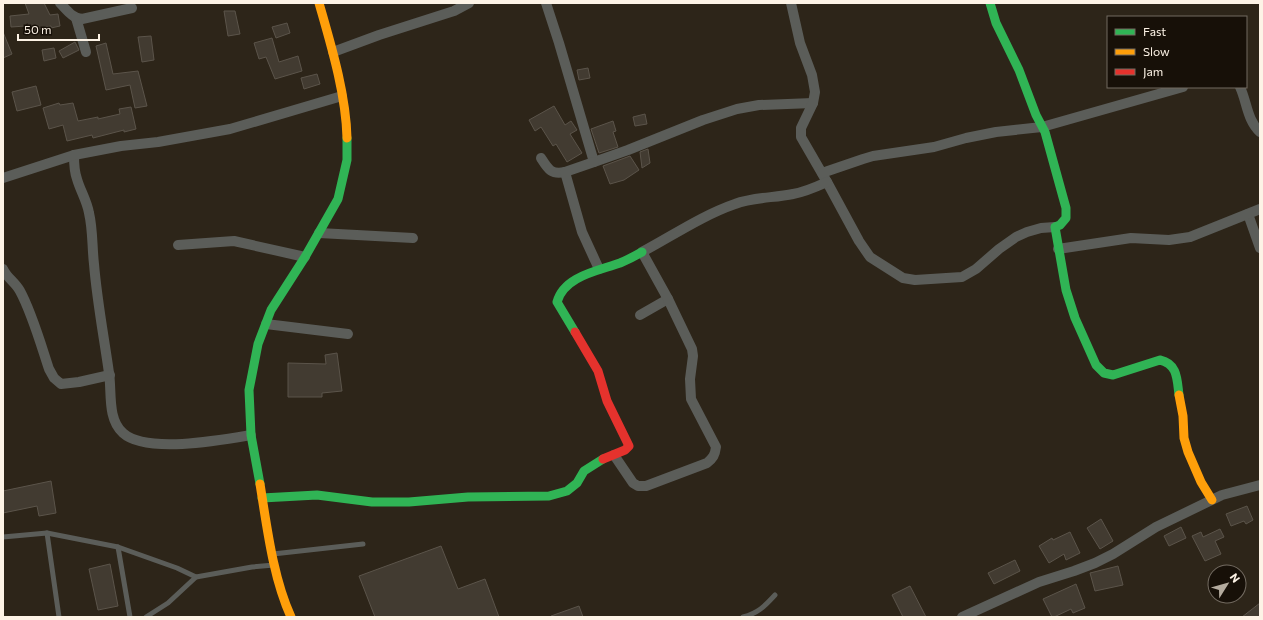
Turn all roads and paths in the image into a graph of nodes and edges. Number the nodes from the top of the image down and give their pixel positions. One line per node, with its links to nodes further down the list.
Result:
1 (60, 3): 8 (street)
2 (319, 3): 10 (street)
3 (469, 3): 10 (street)
4 (546, 3): 19 (street)
5 (791, 3): 14 (street)
6 (990, 3): 15 (street)
7 (132, 8): 8 (street)
8 (76, 18): 9 (street)
9 (86, 52)
10 (333, 52): 13 (street)
11 (1179, 88): 15 (street)
12 (1240, 88): 16 (street)
13 (342, 96): 17 (street); 26 (street)
14 (813, 103): 19 (street); 21 (street)
15 (1042, 127): 21 (street); 25 (street)
16 (1260, 132)
17 (74, 155): 22 (street); 39 (street)
18 (541, 158): 20 (street)
19 (594, 162): 20 (street)
20 (566, 172): 34 (street)
21 (825, 177): 25 (street); 31 (street)
22 (3, 178)
23 (1260, 209): 24 (street)
24 (1248, 214): 29 (street); 30 (street)
25 (1054, 227): 30 (street)
26 (318, 233): 27 (street); 32 (street)
27 (413, 238)
28 (178, 245): 32 (street)
29 (1260, 248)
30 (1058, 249): 44 (street)
31 (642, 252): 34 (street); 35 (street)
32 (305, 257): 37 (street)
33 (3, 269): 39 (street)
34 (599, 269): 41 (street)
35 (668, 299): 36 (street); 41 (street)
36 (640, 315)
37 (266, 324): 38 (street); 40 (street)
38 (348, 334)
39 (110, 375): 40 (street)
40 (251, 435): 43 (street)
41 (614, 455): 43 (street)
42 (1260, 485): 44 (street)
43 (262, 498): 49 (street)
44 (1212, 500): 58 (street)
45 (47, 533): 46 (lane); 48 (lane); 53 (lane)
46 (3, 537)
47 (362, 544): 49 (lane)
48 (118, 547): 51 (lane); 54 (lane)
49 (272, 554): 50 (street)
50 (275, 565): 51 (lane); 56 (street)
51 (196, 577): 55 (lane)
52 (774, 595): 57 (lane)
53 (59, 617)
54 (130, 617)
55 (146, 617)
56 (290, 617)
57 (743, 617)
58 (962, 617)

